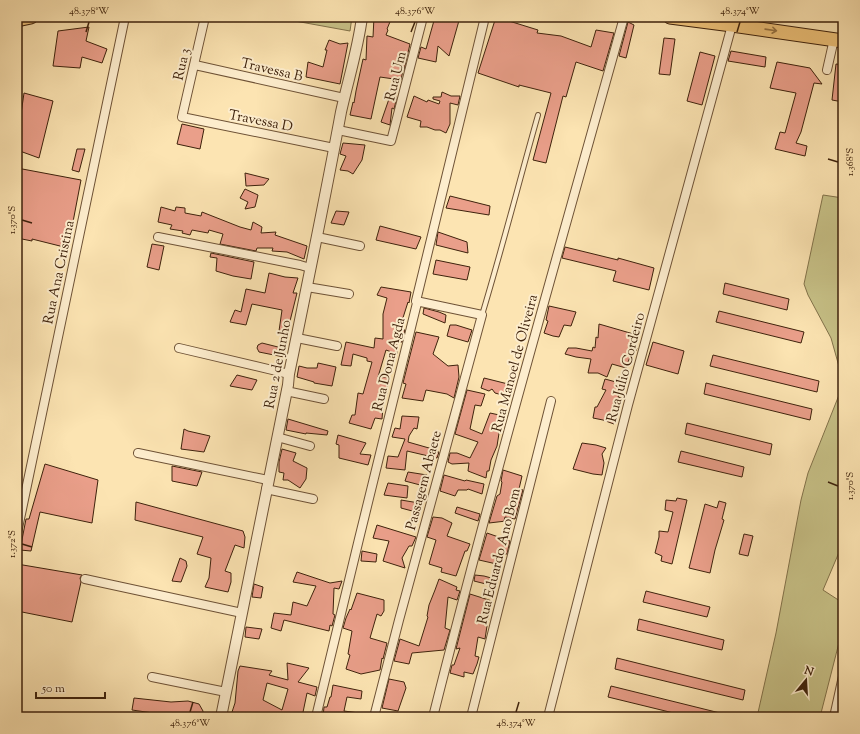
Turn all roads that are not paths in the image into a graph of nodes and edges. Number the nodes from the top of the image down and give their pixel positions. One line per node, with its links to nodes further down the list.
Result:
1 (30, 17): 9 (highway)
2 (125, 17): 39 (street, Rua Ana Cristina)
3 (205, 17): 12 (street, Rua 3)
4 (362, 17): 14 (street, Rua 2 de Junho)
5 (423, 17): 17 (street, Rua Um)
6 (485, 17): 25 (street, Rua Dona Agda)
7 (624, 17): 48 (street, Rua Manoel de Oliveira)
8 (670, 17): 10 (highway)
9 (17, 20)
10 (732, 25): 11 (highway, one-way to 11); 50 (street, Rua Júlio Cordeiro)
11 (839, 40): 13 (street)
12 (194, 65): 14 (street, Travessa B); 16 (street, Rua 3)
13 (827, 70)
14 (344, 98): 17 (street, Rua 2 de Junho)
15 (538, 115): 26 (lane)
16 (182, 117): 18 (street, Travessa D)
17 (338, 130): 18 (street, Rua 2 de Junho)
18 (334, 148): 20 (street, Rua 2 de Junho)
19 (158, 237): 22 (street)
20 (318, 237): 21 (street); 22 (street, Rua 2 de Junho)
21 (360, 246)
22 (310, 268): 23 (street, Rua 2 de Junho)
23 (307, 287): 24 (street); 27 (street, Rua 2 de Junho)
24 (349, 294)
25 (416, 301): 26 (street); 46 (street, Rua Dona Agda)
26 (482, 315): 47 (street, Passagem Abaete)
27 (297, 338): 28 (street); 30 (street, Rua 2 de Junho)
28 (337, 346)
29 (179, 348): 30 (street)
30 (289, 374): 31 (street, Rua 2 de Junho)
31 (286, 391): 32 (street); 34 (street, Rua 2 de Junho)
32 (324, 399)
33 (551, 401): 49 (street, Rua Eduardo Ano Bom)
34 (277, 437): 35 (street); 37 (street, Rua 2 de Junho)
35 (310, 446)
36 (138, 453): 37 (street)
37 (267, 485): 38 (street); 41 (street, Rua 2 de Junho)
38 (313, 499)
39 (17, 532)
40 (85, 579): 41 (street)
41 (242, 613): 44 (street, Rua 2 de Junho)
42 (843, 676): 51 (street)
43 (152, 677): 44 (street)
44 (226, 692): 45 (street, Rua 2 de Junho)
45 (221, 717)
46 (316, 717)
47 (374, 717)
48 (433, 717)
49 (471, 717)
50 (548, 717)
51 (834, 717)

